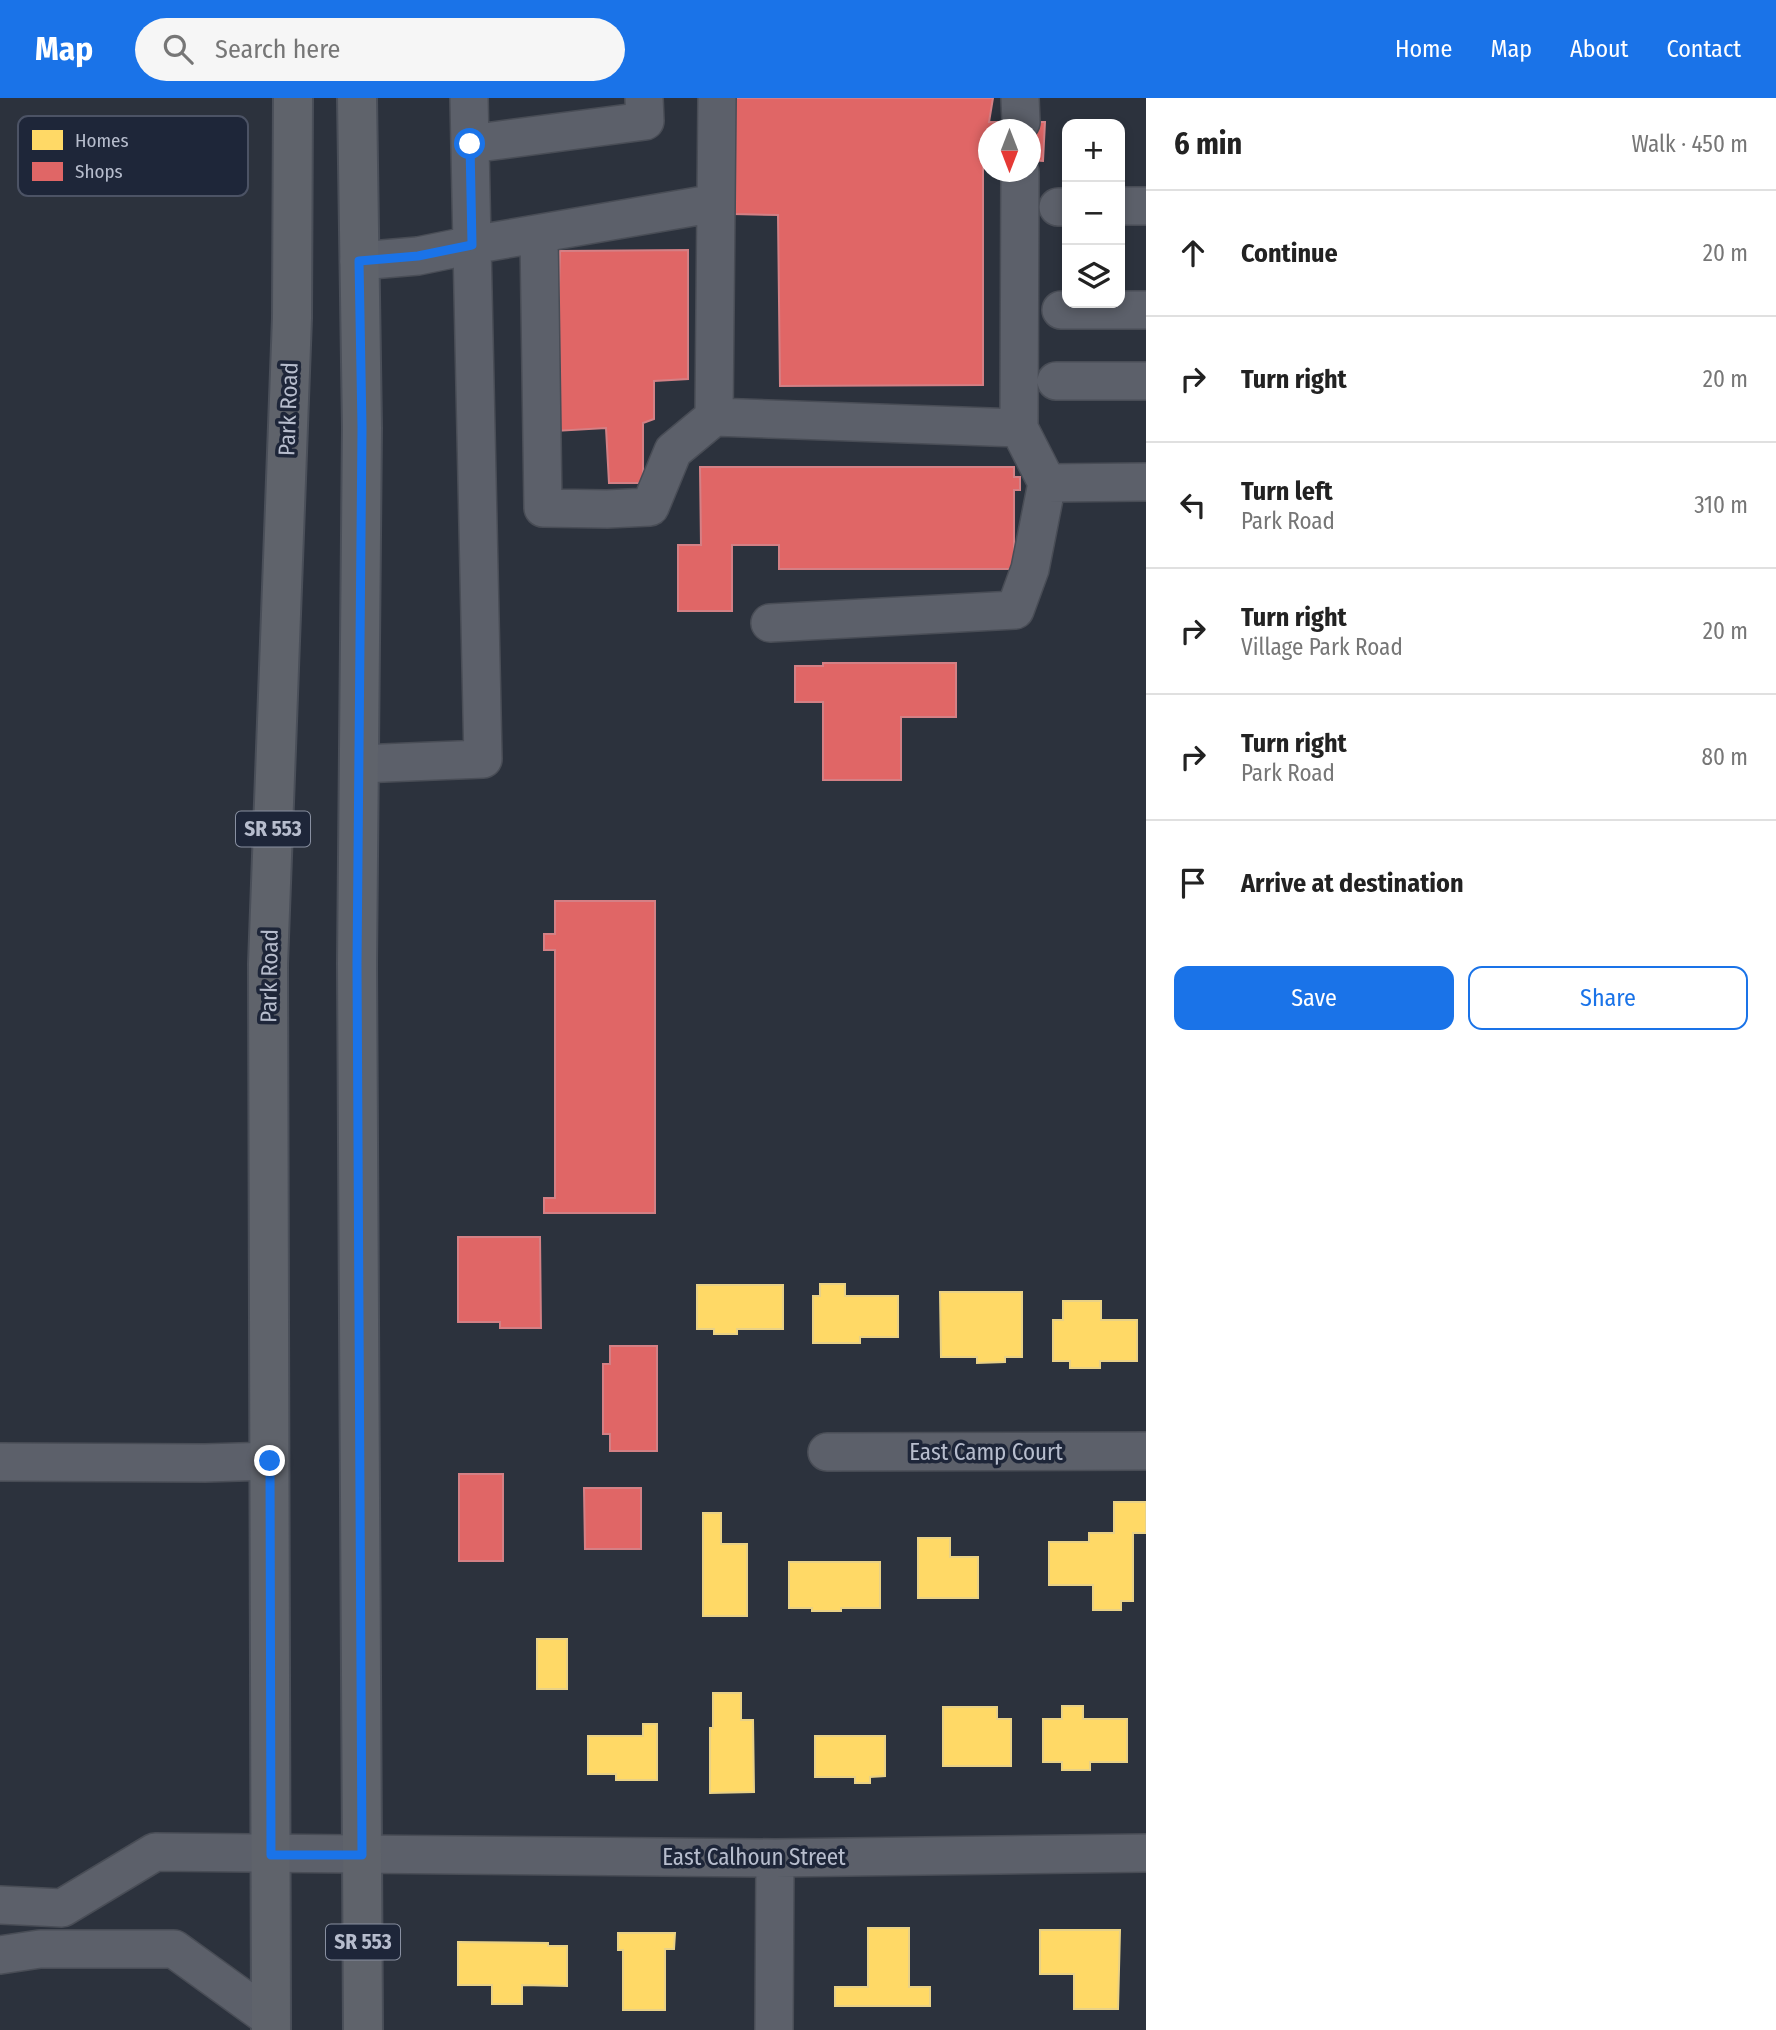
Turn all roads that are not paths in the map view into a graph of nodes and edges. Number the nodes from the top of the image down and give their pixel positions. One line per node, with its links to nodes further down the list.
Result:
1 (293, 98): 26 (main road, Park Road / SR 553)
2 (357, 98): 13 (main road, SR 553)
3 (469, 98): 6 (street)
4 (644, 98): 6 (street)
5 (717, 98): 8 (street)
6 (470, 144): 12 (street)
7 (1020, 182): 19 (street)
8 (716, 203): 11 (street); 18 (street)
9 (1125, 206): 10 (street)
10 (1146, 206)
11 (539, 234): 12 (street); 18 (street)
12 (472, 245): 13 (street); 23 (street)
13 (359, 261): 23 (main road, SR 553)
14 (1061, 310): 15 (street)
15 (1146, 310)
16 (1056, 381): 17 (street)
17 (1146, 381)
18 (714, 416): 19 (street)
19 (1019, 428): 21 (street)
20 (1146, 482): 21 (street)
21 (1047, 483): 22 (street)
22 (770, 623)
23 (359, 764): 30 (main road, SR 553)
24 (1146, 1451): 25 (street, East Camp Court)
25 (827, 1452)
26 (270, 1461): 27 (street); 29 (main road, Park Road / SR 553)
27 (0, 1462)
28 (1146, 1853): 31 (street, East Calhoun Street)
29 (271, 1855): 30 (street, East Calhoun Street); 33 (street, East Calhoun Street); 36 (main road, SR 553)
30 (362, 1855): 31 (street, East Calhoun Street); 37 (main road, SR 553)
31 (775, 1858): 38 (street)
32 (0, 1905): 33 (street)
33 (62, 1908): 34 (street)
34 (63, 1949): 35 (street); 36 (street)
35 (0, 1955)
36 (271, 2024)
37 (363, 2030)
38 (774, 2030)

